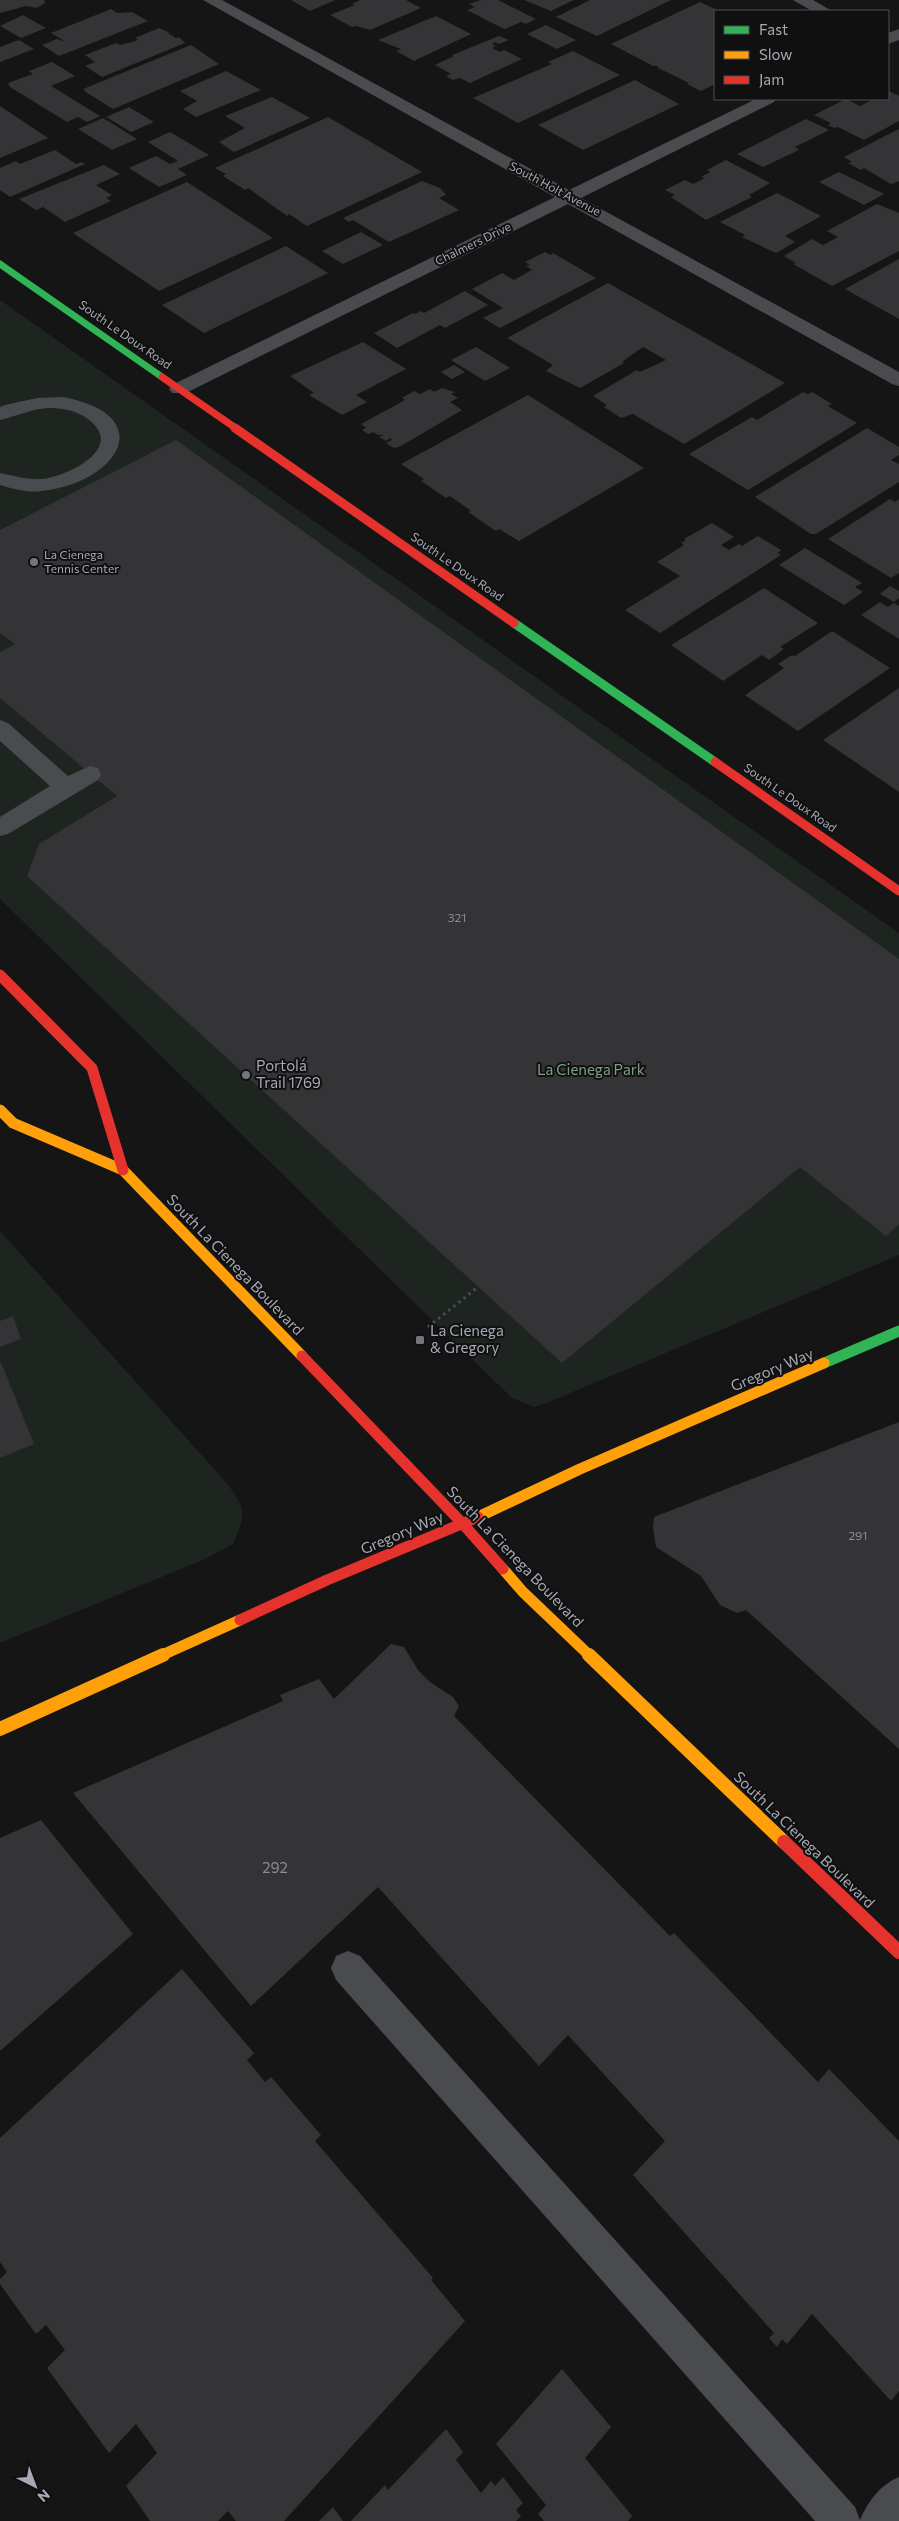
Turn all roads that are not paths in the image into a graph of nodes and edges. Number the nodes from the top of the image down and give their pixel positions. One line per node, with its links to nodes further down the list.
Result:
1 (211, 0): 5 (street, South Holt Avenue)
2 (801, 0): 3 (street)
3 (822, 10)
4 (766, 100): 5 (street, Chalmers Drive)
5 (569, 197): 7 (street, South Holt Avenue); 8 (street, Chalmers Drive)
6 (0, 264): 8 (street, South Le Doux Road)
7 (899, 380)
8 (179, 389): 15 (street, South Le Doux Road)
9 (0, 414): 10 (street)
10 (2, 483)
11 (0, 728): 13 (street)
12 (90, 774): 13 (street)
13 (66, 787): 14 (street)
14 (0, 828)
15 (899, 891)
16 (0, 975): 18 (street, South La Cienega Boulevard)
17 (0, 1110): 18 (street, South La Cienega Boulevard)
18 (122, 1170): 20 (street, South La Cienega Boulevard)
19 (899, 1332): 20 (street, Gregory Way)
20 (463, 1524): 21 (street, Gregory Way); 22 (street, South La Cienega Boulevard)
21 (0, 1729)
22 (899, 1952)
23 (348, 1968): 25 (street)
24 (899, 2496): 26 (street)
25 (841, 2521)
26 (880, 2521)

